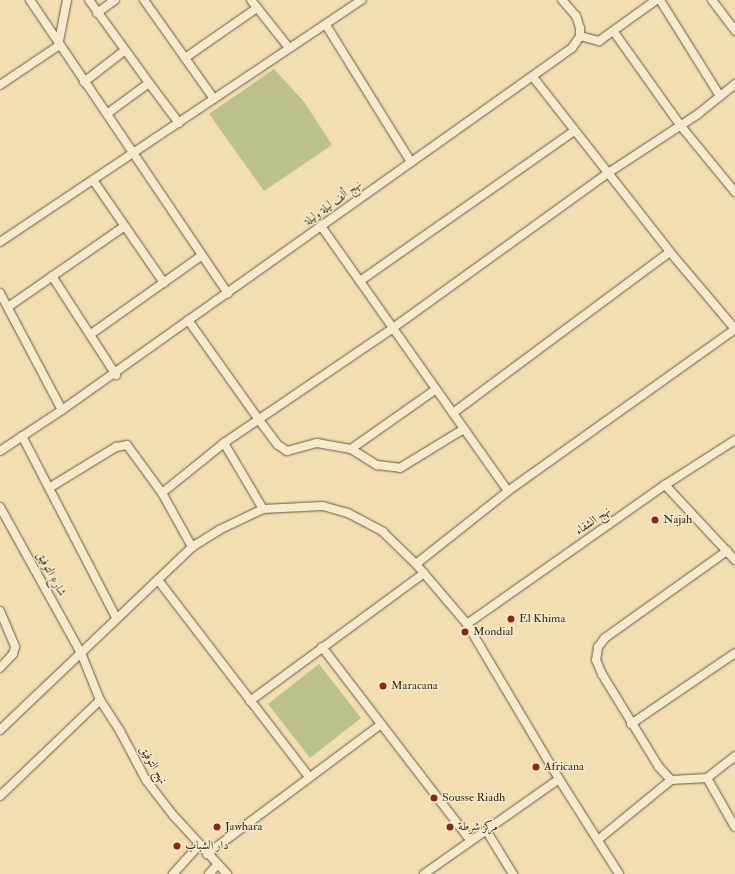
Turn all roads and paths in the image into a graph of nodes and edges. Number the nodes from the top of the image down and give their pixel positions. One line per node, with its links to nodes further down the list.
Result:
1 (30, 0): 18 (street)
2 (68, 0): 18 (street)
3 (89, 0): 13 (street)
4 (115, 0): 13 (street)
5 (144, 0): 21 (street)
6 (251, 0): 12 (street)
7 (562, 0): 17 (street)
8 (656, 0): 16 (street)
9 (660, 0): 27 (street)
10 (712, 0): 15 (street)
11 (357, 1): 14 (street)
12 (257, 8): 19 (street); 21 (street)
13 (98, 13): 20 (street)
14 (326, 24): 19 (street); 34 (street)
15 (735, 31)
16 (614, 32): 17 (street); 31 (street)
17 (580, 36): 22 (street, نهج ألف ليلة وليلة)
18 (58, 46): 23 (street); 26 (street)
19 (289, 48): 28 (street)
20 (124, 51): 23 (street); 24 (street)
21 (186, 58): 28 (street)
22 (533, 77): 32 (street); 34 (street, نهج ألف ليلة وليلة)
23 (84, 82): 29 (street)
24 (149, 84): 29 (street); 30 (street)
25 (735, 84): 27 (street)
26 (0, 85)
27 (720, 96): 31 (street)
28 (214, 99): 30 (street)
29 (108, 113): 33 (street)
30 (179, 123): 33 (street)
31 (680, 125): 35 (street); 37 (street)
32 (574, 131): 35 (street); 44 (street)
33 (134, 154): 36 (street); 42 (street)
34 (410, 162): 39 (street, نهج ألف ليلة وليلة)
35 (608, 173): 41 (street); 50 (street)
36 (93, 180): 38 (street); 40 (street)
37 (735, 192)
38 (125, 226): 43 (street); 45 (street)
39 (321, 226): 44 (street); 47 (street, نهج ألف ليلة وليلة)
40 (0, 242)
41 (670, 252): 51 (street); 56 (street)
42 (201, 256): 45 (street); 47 (street)
43 (52, 276): 48 (street); 52 (street)
44 (360, 281): 50 (street)
45 (164, 282): 52 (street)
46 (0, 293): 48 (street)
47 (228, 293): 49 (street, نهج ألف ليلة وليلة)
48 (8, 307): 55 (street)
49 (188, 320): 53 (street, نهج ألف ليلة وليلة); 57 (street)
50 (393, 328): 54 (street); 57 (street)
51 (735, 329): 66 (street)
52 (91, 334): 53 (street)
53 (116, 374): 55 (street, نهج ألف ليلة وليلة)
54 (436, 390): 56 (street); 62 (street)
55 (62, 410): 59 (street, نهج ألف ليلة وليلة)
56 (453, 413): 58 (street)
57 (259, 420): 61 (street); 62 (street)
58 (464, 429): 62 (street); 66 (street)
59 (22, 436): 63 (street, نهج ألف ليلة وليلة); 65 (street)
60 (735, 440): 64 (street, نهج الشفاء)
61 (224, 443): 67 (street); 68 (street)
62 (351, 449)
63 (0, 451)
64 (665, 485): 71 (street); 78 (street, نهج الشفاء)
65 (49, 488): 67 (street); 77 (street)
66 (508, 491): 73 (street)
67 (162, 494): 70 (street)
68 (263, 509): 70 (street); 73 (street)
69 (1, 511): 80 (street, شارع التوفيق)
70 (192, 547): 75 (street)
71 (727, 551): 72 (street); 86 (street)
72 (735, 560)
73 (416, 564): 74 (street)
74 (424, 573): 78 (street); 79 (street)
75 (158, 580): 77 (street); 84 (street)
76 (0, 611): 82 (street)
77 (116, 617): 80 (street)
78 (467, 624): 91 (street)
79 (322, 647): 84 (street); 85 (street)
80 (81, 653): 83 (street, نهج التوفيق); 87 (street)
81 (735, 653): 86 (street)
82 (0, 668)
83 (100, 700): 93 (street); 98 (street, نهج التوفيق)
84 (250, 701): 89 (street)
85 (380, 724): 89 (street); 97 (street)
86 (631, 724): 92 (street)
87 (0, 729)
88 (735, 756): 90 (street)
89 (309, 777): 99 (street)
90 (707, 778): 92 (street); 94 (street)
91 (559, 779): 95 (street); 96 (street)
92 (670, 780): 96 (street)
93 (1, 794)
94 (735, 827)
95 (486, 830): 97 (street); 105 (street)
96 (599, 839): 106 (street)
97 (470, 840): 104 (street)
98 (200, 845): 99 (street, نهج التوفيق); 101 (street)
99 (207, 854): 100 (street, نهج التوفيق)
100 (218, 864): 102 (street); 103 (street, نهج التوفيق)
101 (173, 874)
102 (209, 874)
103 (227, 874)
104 (424, 874)
105 (513, 874)
106 (619, 874)

